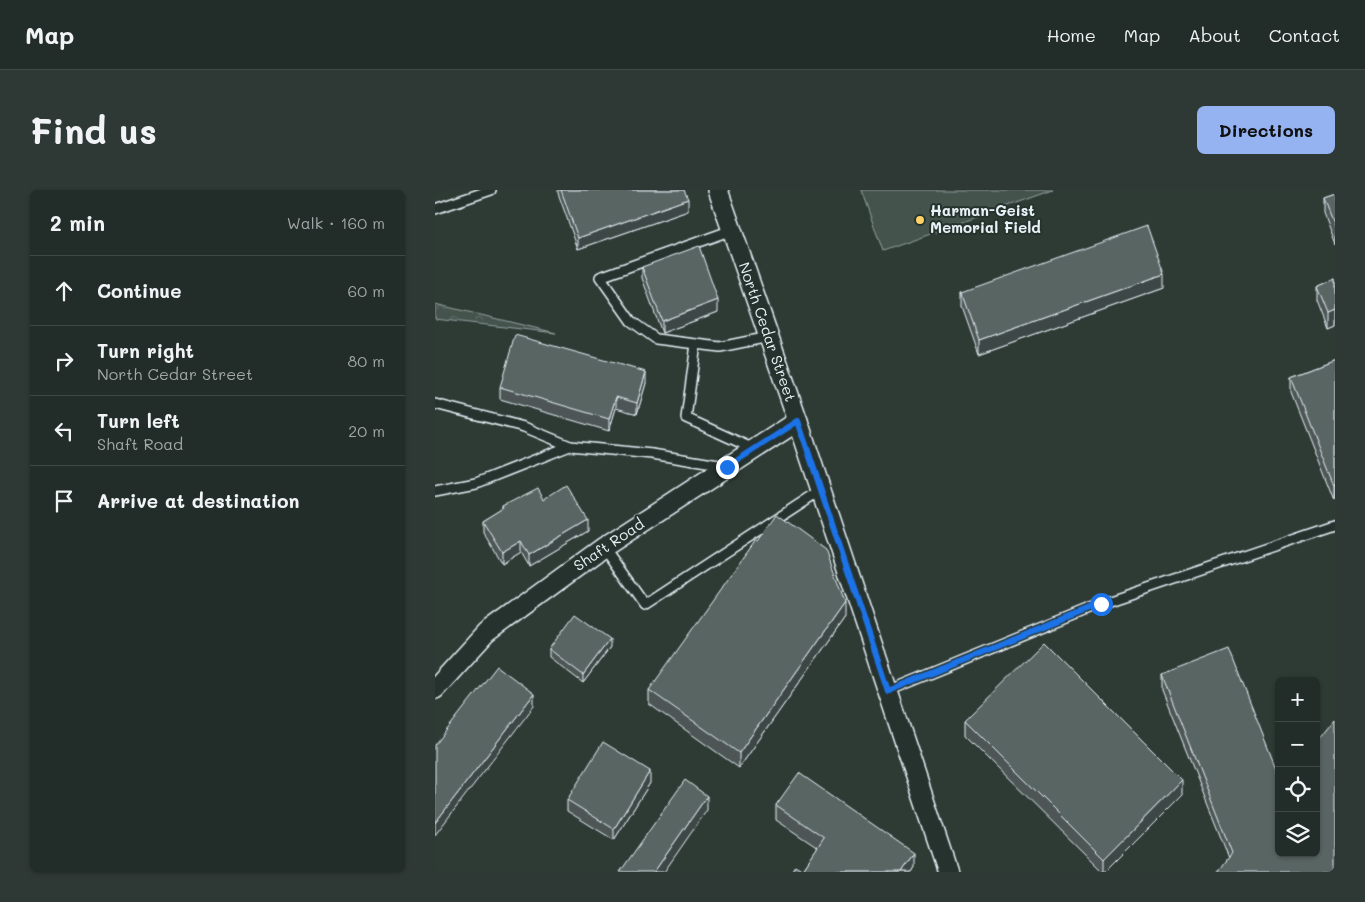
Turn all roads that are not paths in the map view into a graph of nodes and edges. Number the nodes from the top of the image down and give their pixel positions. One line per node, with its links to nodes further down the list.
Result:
1 (491, 190): 3 (lane)
2 (718, 190): 4 (street, North Cedar Street)
3 (435, 209)
4 (732, 230): 5 (street, North Cedar Street); 6 (lane)
5 (769, 337): 6 (lane); 8 (street, North Cedar Street)
6 (696, 344): 10 (lane)
7 (435, 404): 9 (lane)
8 (798, 421): 10 (street, Shaft Road); 12 (street, North Cedar Street)
9 (570, 446): 11 (lane); 13 (lane)
10 (755, 449): 11 (street, Shaft Road)
11 (727, 467): 15 (street, Shaft Road)
12 (821, 490): 15 (lane); 17 (street, North Cedar Street)
13 (435, 491)
14 (1335, 525): 17 (lane)
15 (604, 547): 16 (street, Shaft Road)
16 (435, 689)
17 (888, 691): 18 (street, North Cedar Street)
18 (948, 872)

